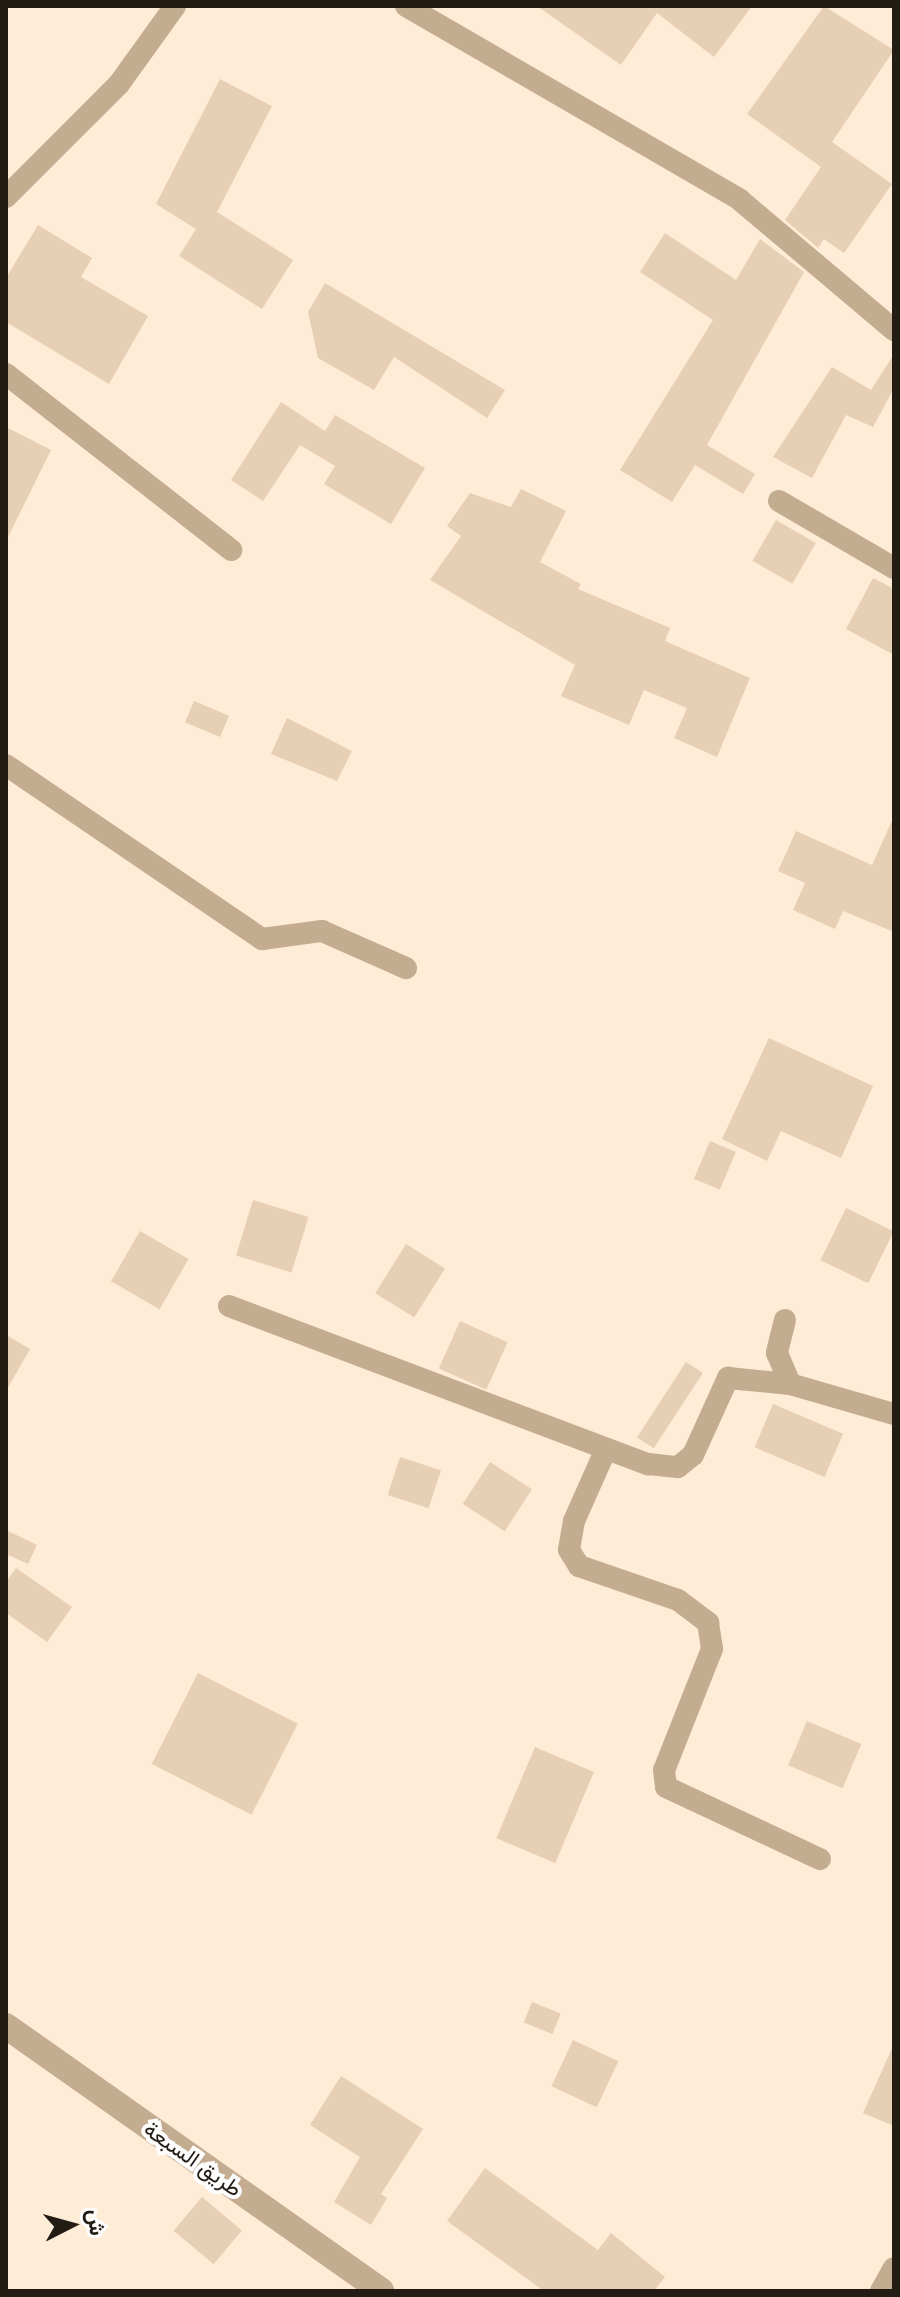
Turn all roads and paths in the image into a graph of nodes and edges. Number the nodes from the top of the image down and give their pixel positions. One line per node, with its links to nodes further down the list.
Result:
1 (175, 6): 3 (street)
2 (406, 6): 4 (street)
3 (6, 197)
4 (894, 330)
5 (6, 374): 7 (street)
6 (779, 501): 8 (street)
7 (231, 550)
8 (894, 568)
9 (6, 765): 10 (street)
10 (406, 968)
11 (229, 1306): 15 (street)
12 (785, 1320): 13 (street)
13 (790, 1384): 14 (street); 15 (street)
14 (894, 1414)
15 (606, 1449): 16 (street)
16 (820, 1859)
17 (6, 2026): 19 (street, طريق السبعة)
18 (894, 2268): 20 (street)
19 (381, 2291)
20 (881, 2291)

